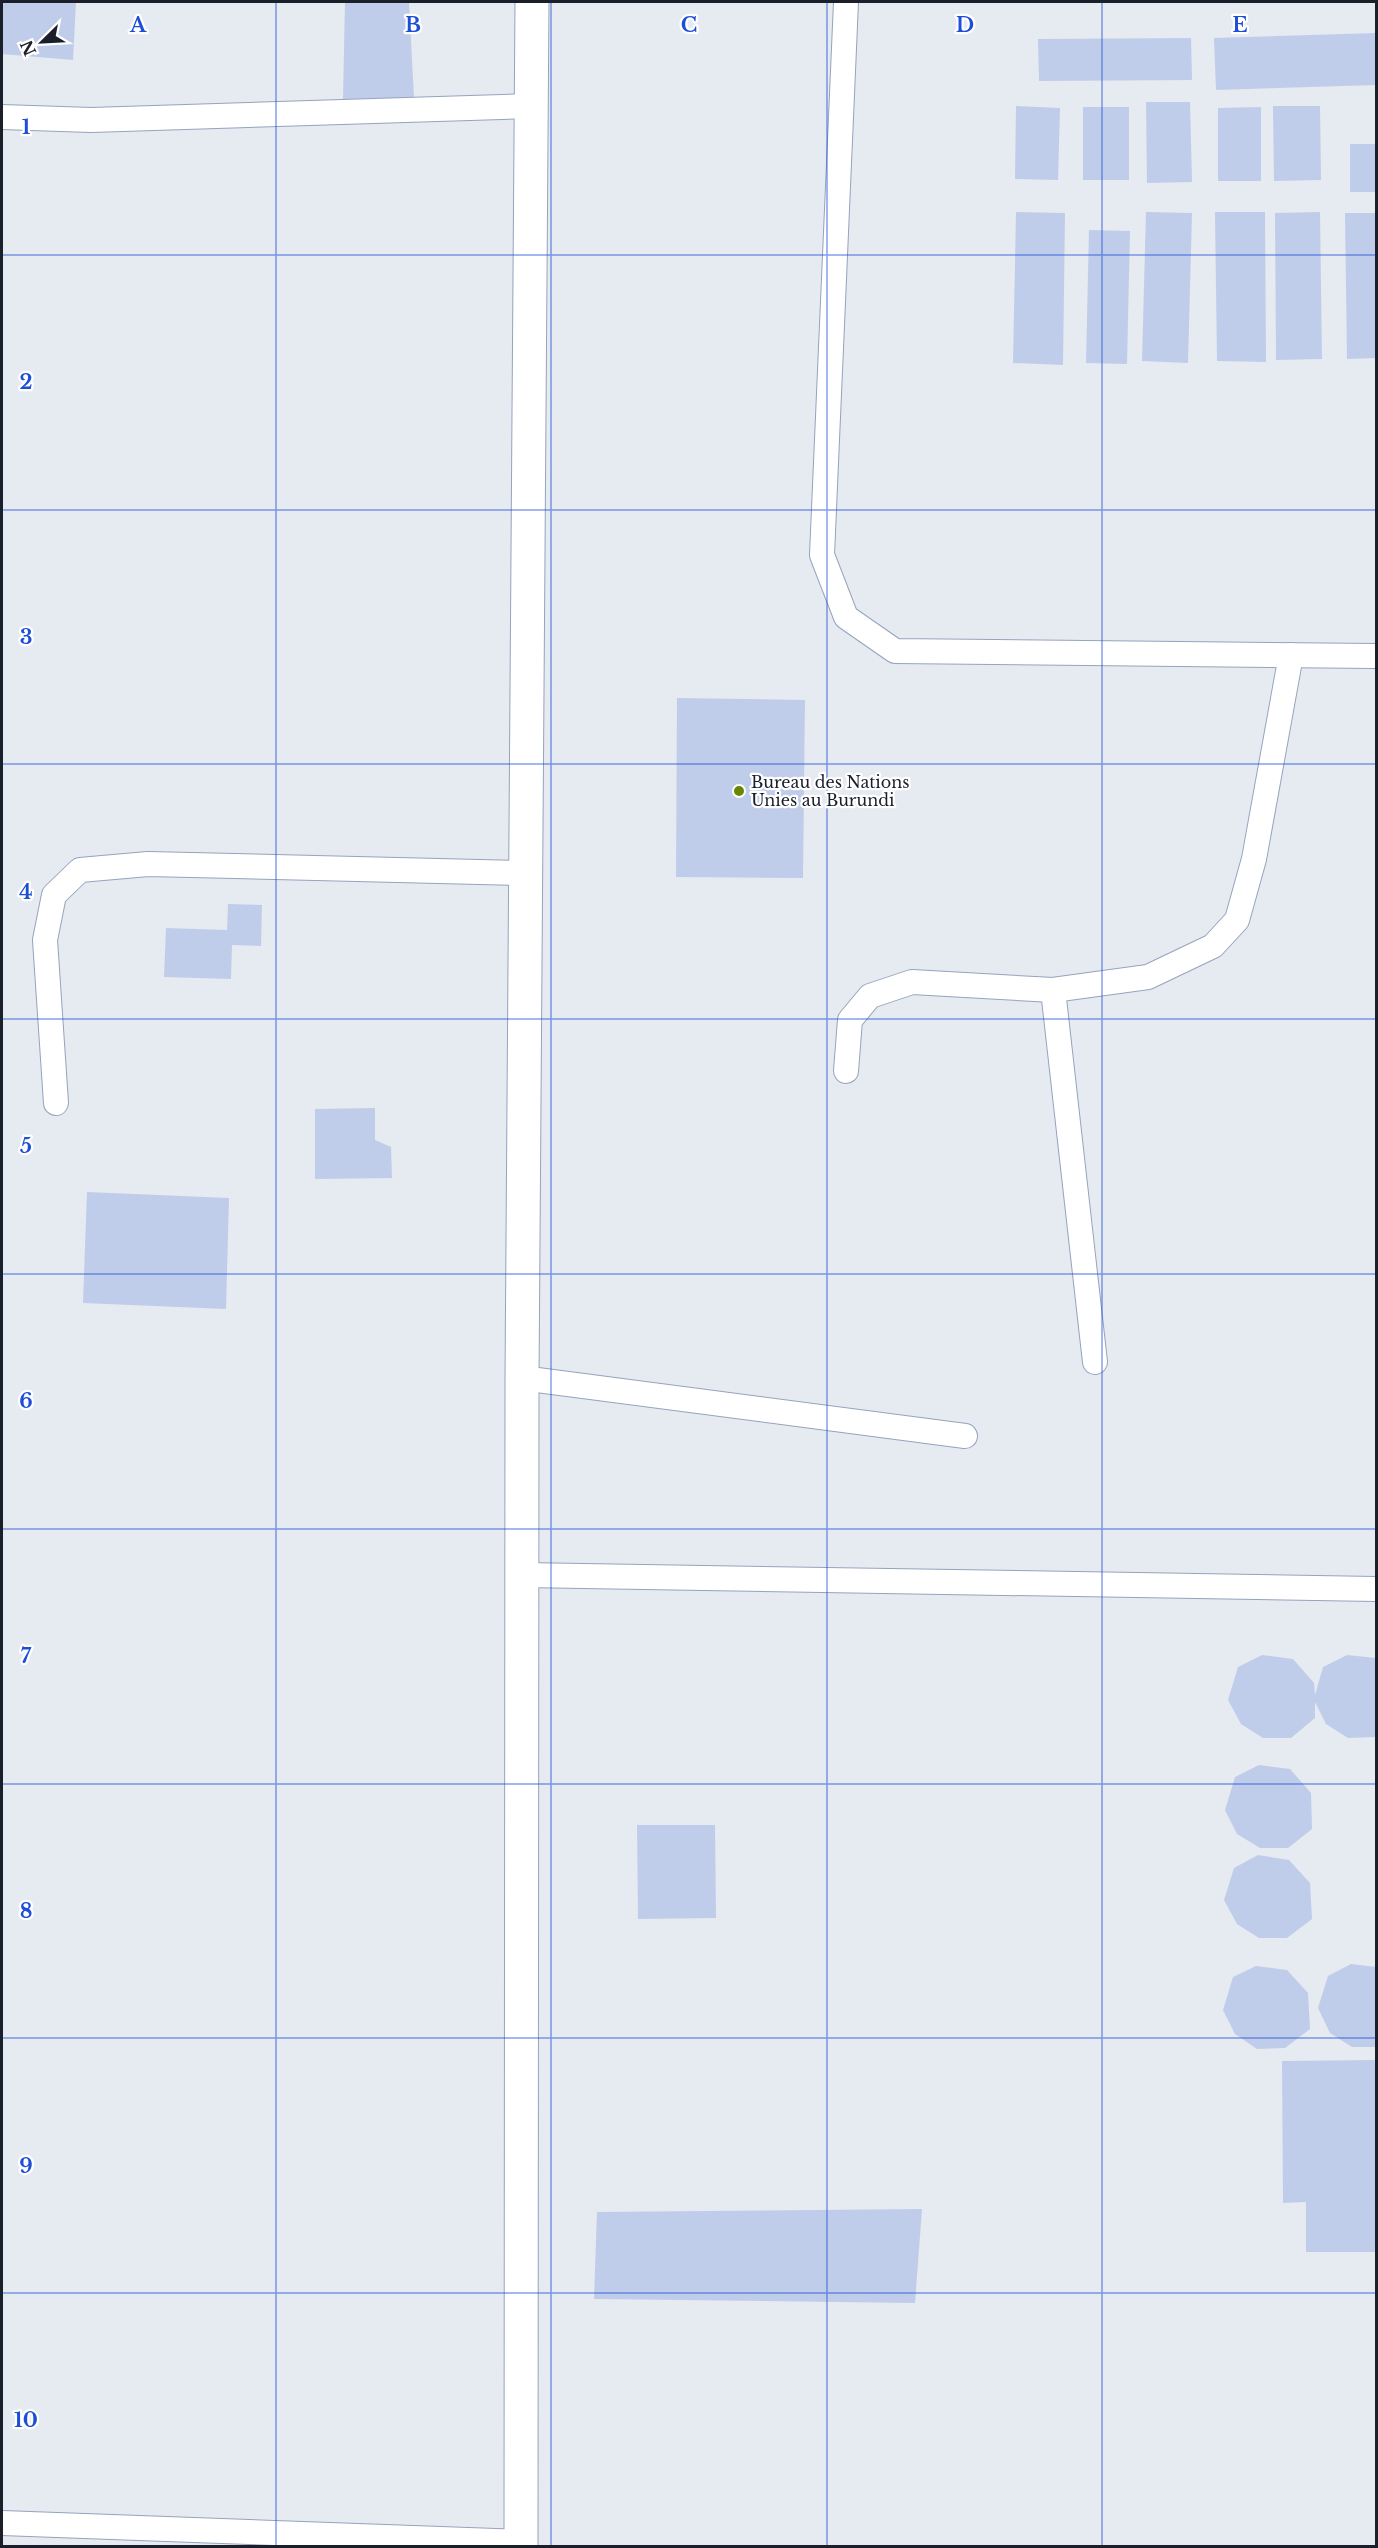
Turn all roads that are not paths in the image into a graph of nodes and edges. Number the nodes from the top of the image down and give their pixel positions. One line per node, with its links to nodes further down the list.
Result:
1 (532, 2): 3 (main road)
2 (846, 2): 5 (lane)
3 (530, 106): 4 (lane); 7 (main road)
4 (2, 117)
5 (1291, 655): 6 (lane); 8 (lane)
6 (1377, 656)
7 (525, 873): 10 (lane); 12 (main road)
8 (1053, 990): 9 (lane); 11 (lane)
9 (846, 1071)
10 (56, 1102)
11 (1095, 1362)
12 (522, 1378): 13 (lane); 14 (main road)
13 (965, 1436)
14 (523, 1575): 15 (lane); 17 (main road)
15 (1377, 1589)
16 (2, 2523): 17 (lane)
17 (521, 2544)

